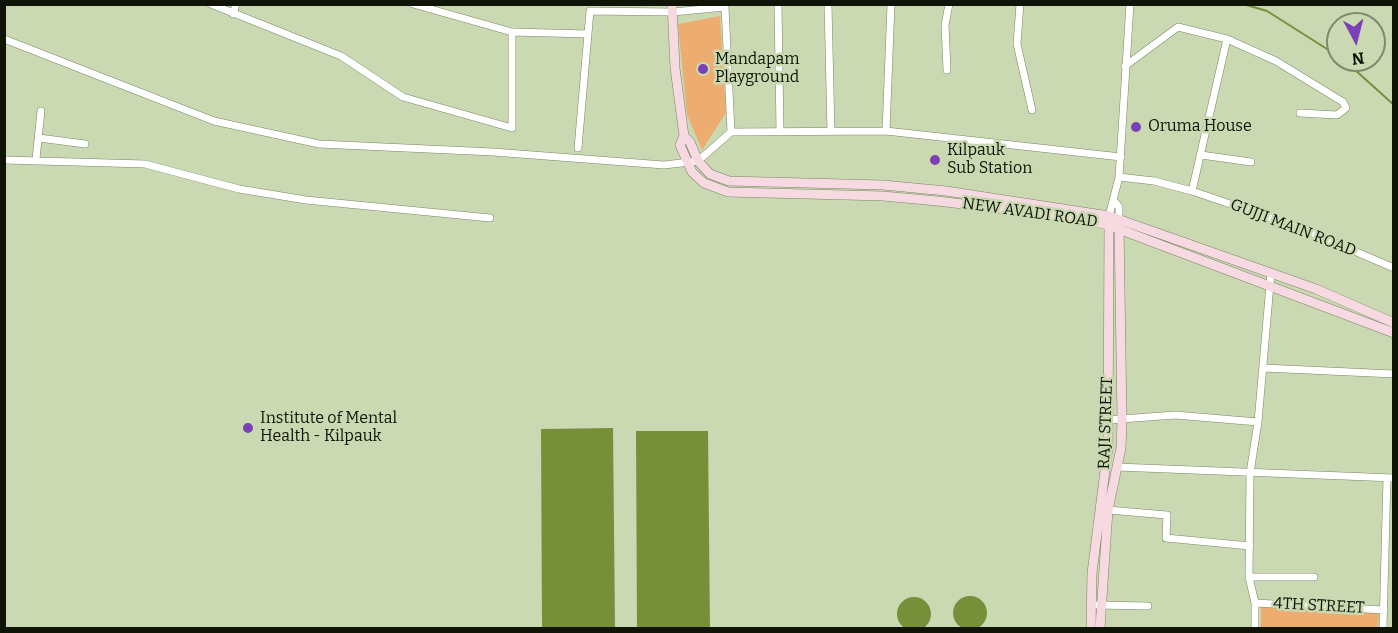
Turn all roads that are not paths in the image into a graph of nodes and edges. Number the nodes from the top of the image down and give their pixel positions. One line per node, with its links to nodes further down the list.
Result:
1 (211, 4): 12 (street)
2 (236, 4): 12 (street)
3 (413, 4): 13 (street)
4 (778, 4): 24 (street)
5 (828, 4): 25 (street)
6 (891, 4): 22 (street)
7 (950, 4): 18 (street)
8 (1020, 4): 19 (street)
9 (1130, 4): 17 (street)
10 (725, 6): 11 (street); 23 (street)
11 (673, 8): 14 (street); 26 (main road, NEW AVADI ROAD)
12 (233, 14): 13 (street)
13 (512, 32): 14 (street)
14 (588, 34): 29 (street)
15 (4, 39): 35 (street)
16 (1227, 39): 17 (street); 21 (street); 30 (street)
17 (1125, 66): 31 (street)
18 (947, 70)
19 (1032, 110)
20 (41, 111): 27 (street)
21 (1300, 113)
22 (886, 131): 25 (street); 31 (street)
23 (731, 132): 24 (street); 34 (street)
24 (780, 132): 25 (street)
25 (831, 132)
26 (684, 136): 34 (main road, NEW AVADI ROAD); 35 (main road, NEW AVADI ROAD)
27 (39, 138): 28 (street); 32 (street)
28 (85, 144)
29 (578, 148)
30 (1201, 155): 36 (street); 38 (street)
31 (1121, 157): 37 (street)
32 (36, 159): 33 (street); 39 (street)
33 (4, 160)
34 (698, 161): 35 (street); 40 (main road, NEW AVADI ROAD)
35 (687, 162): 40 (main road, NEW AVADI ROAD)
36 (1251, 162)
37 (1119, 177): 38 (street, GUJJI MAIN ROAD); 40 (street)
38 (1192, 190): 41 (street, GUJJI MAIN ROAD)
39 (490, 218)
40 (1114, 221): 42 (main road, NEW AVADI ROAD); 43 (main road, NEW AVADI ROAD); 44 (main road, RAJI STREET); 45 (main road, RAJI STREET)
41 (1394, 268)
42 (1271, 273): 43 (street); 46 (main road, NEW AVADI ROAD)
43 (1269, 285): 47 (main road, NEW AVADI ROAD); 48 (street)
44 (1108, 319): 45 (main road); 50 (main road, RAJI STREET)
45 (1120, 319): 51 (main road, RAJI STREET)
46 (1394, 323)
47 (1394, 333)
48 (1263, 368): 49 (street); 52 (street)
49 (1394, 374)
50 (1108, 420): 51 (street); 61 (main road, RAJI STREET)
51 (1122, 420): 52 (street); 53 (main road, RAJI STREET)
52 (1258, 422): 54 (street)
53 (1117, 466): 54 (street); 56 (main road, RAJI STREET)
54 (1250, 473): 55 (street); 57 (street)
55 (1390, 478): 63 (street)
56 (1108, 510): 57 (street); 61 (main road, RAJI STREET)
57 (1250, 546): 58 (street)
58 (1249, 577): 59 (street); 60 (street)
59 (1314, 577)
60 (1255, 603): 63 (street, 4TH STREET); 66 (street)
61 (1096, 605): 62 (street); 64 (main road, RAJI STREET); 65 (main road, RAJI STREET)
62 (1148, 606)
63 (1384, 610): 67 (street)
64 (1091, 628)
65 (1100, 628)
66 (1254, 628)
67 (1383, 628)

